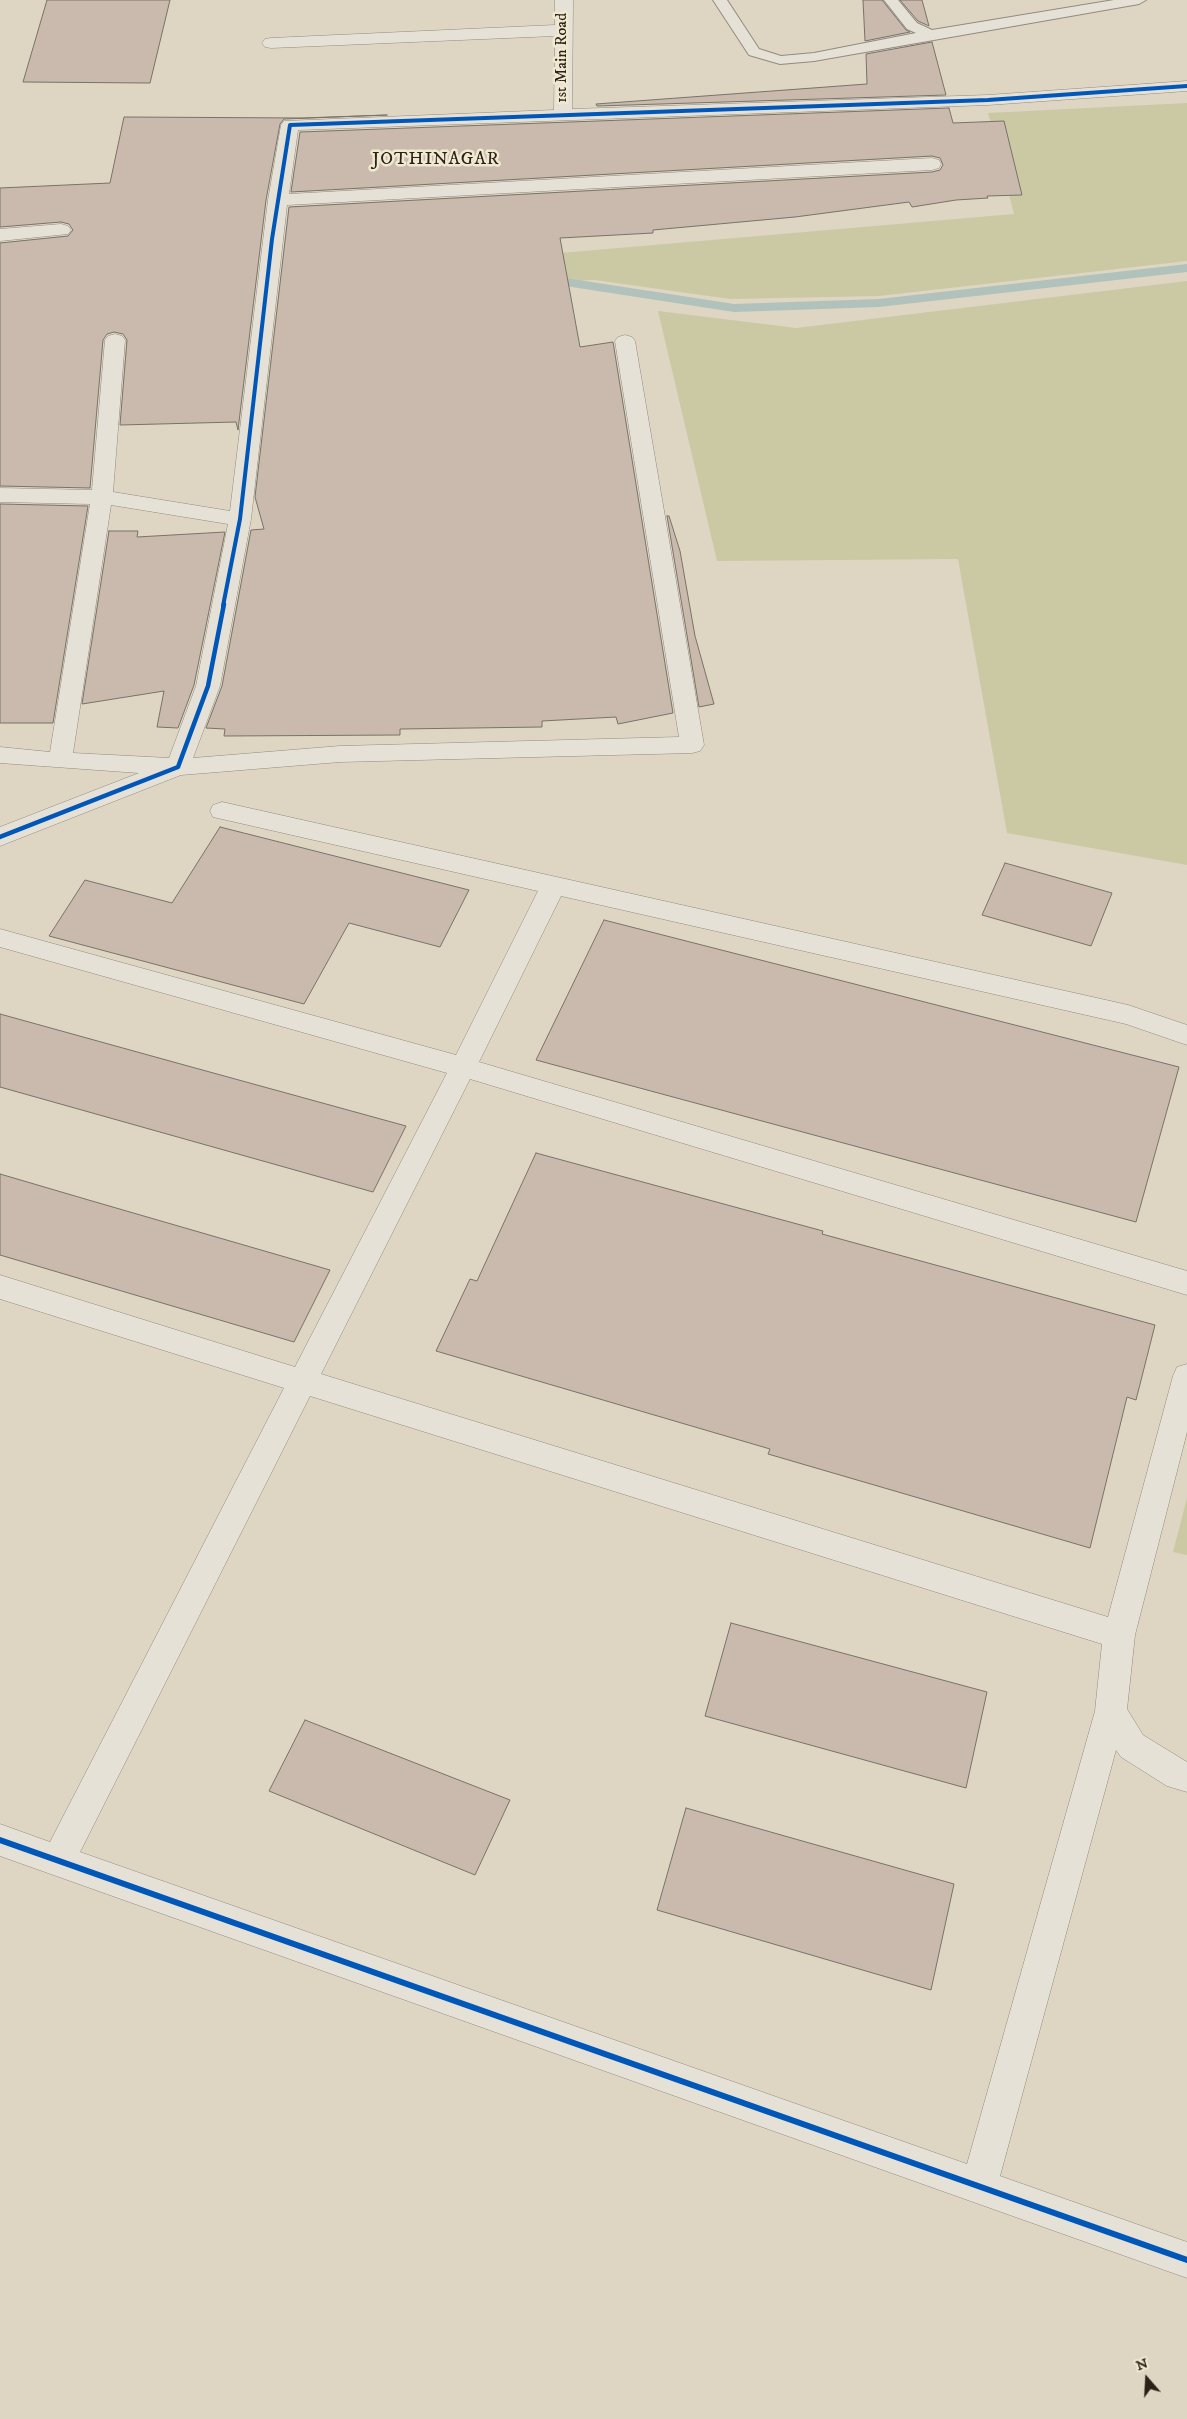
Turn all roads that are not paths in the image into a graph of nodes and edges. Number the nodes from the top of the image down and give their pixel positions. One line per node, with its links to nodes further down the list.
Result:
1 (564, 0): 6 (street, 1st Main Road)
2 (720, 0): 7 (lane)
3 (891, 0): 7 (lane)
4 (1139, 0): 5 (lane)
5 (1119, 2): 7 (lane)
6 (564, 30): 8 (street); 10 (street, 1st Main Road)
7 (930, 35)
8 (271, 43)
9 (1187, 86): 10 (street)
10 (563, 116): 12 (street)
11 (932, 164): 12 (street)
12 (277, 200): 19 (street)
13 (61, 230): 14 (street)
14 (0, 235)
15 (115, 340): 18 (street)
16 (625, 341): 22 (street)
17 (0, 495): 18 (street)
18 (102, 497): 19 (street); 21 (street)
19 (240, 519): 22 (street)
20 (0, 754): 21 (street)
21 (60, 761): 22 (street)
22 (178, 767): 24 (street)
23 (222, 811): 25 (street)
24 (0, 837)
25 (554, 885): 27 (street); 28 (street)
26 (0, 938): 28 (street)
27 (1187, 1035)
28 (463, 1067): 29 (street); 32 (street)
29 (1187, 1283)
30 (0, 1287): 32 (street)
31 (1187, 1376): 33 (street)
32 (303, 1381): 33 (street); 37 (street)
33 (1119, 1635): 34 (street)
34 (1110, 1711): 35 (street); 38 (street)
35 (1187, 1777)
36 (0, 1840): 37 (street)
37 (58, 1861): 38 (street)
38 (979, 2187): 39 (street)
39 (1187, 2260)

